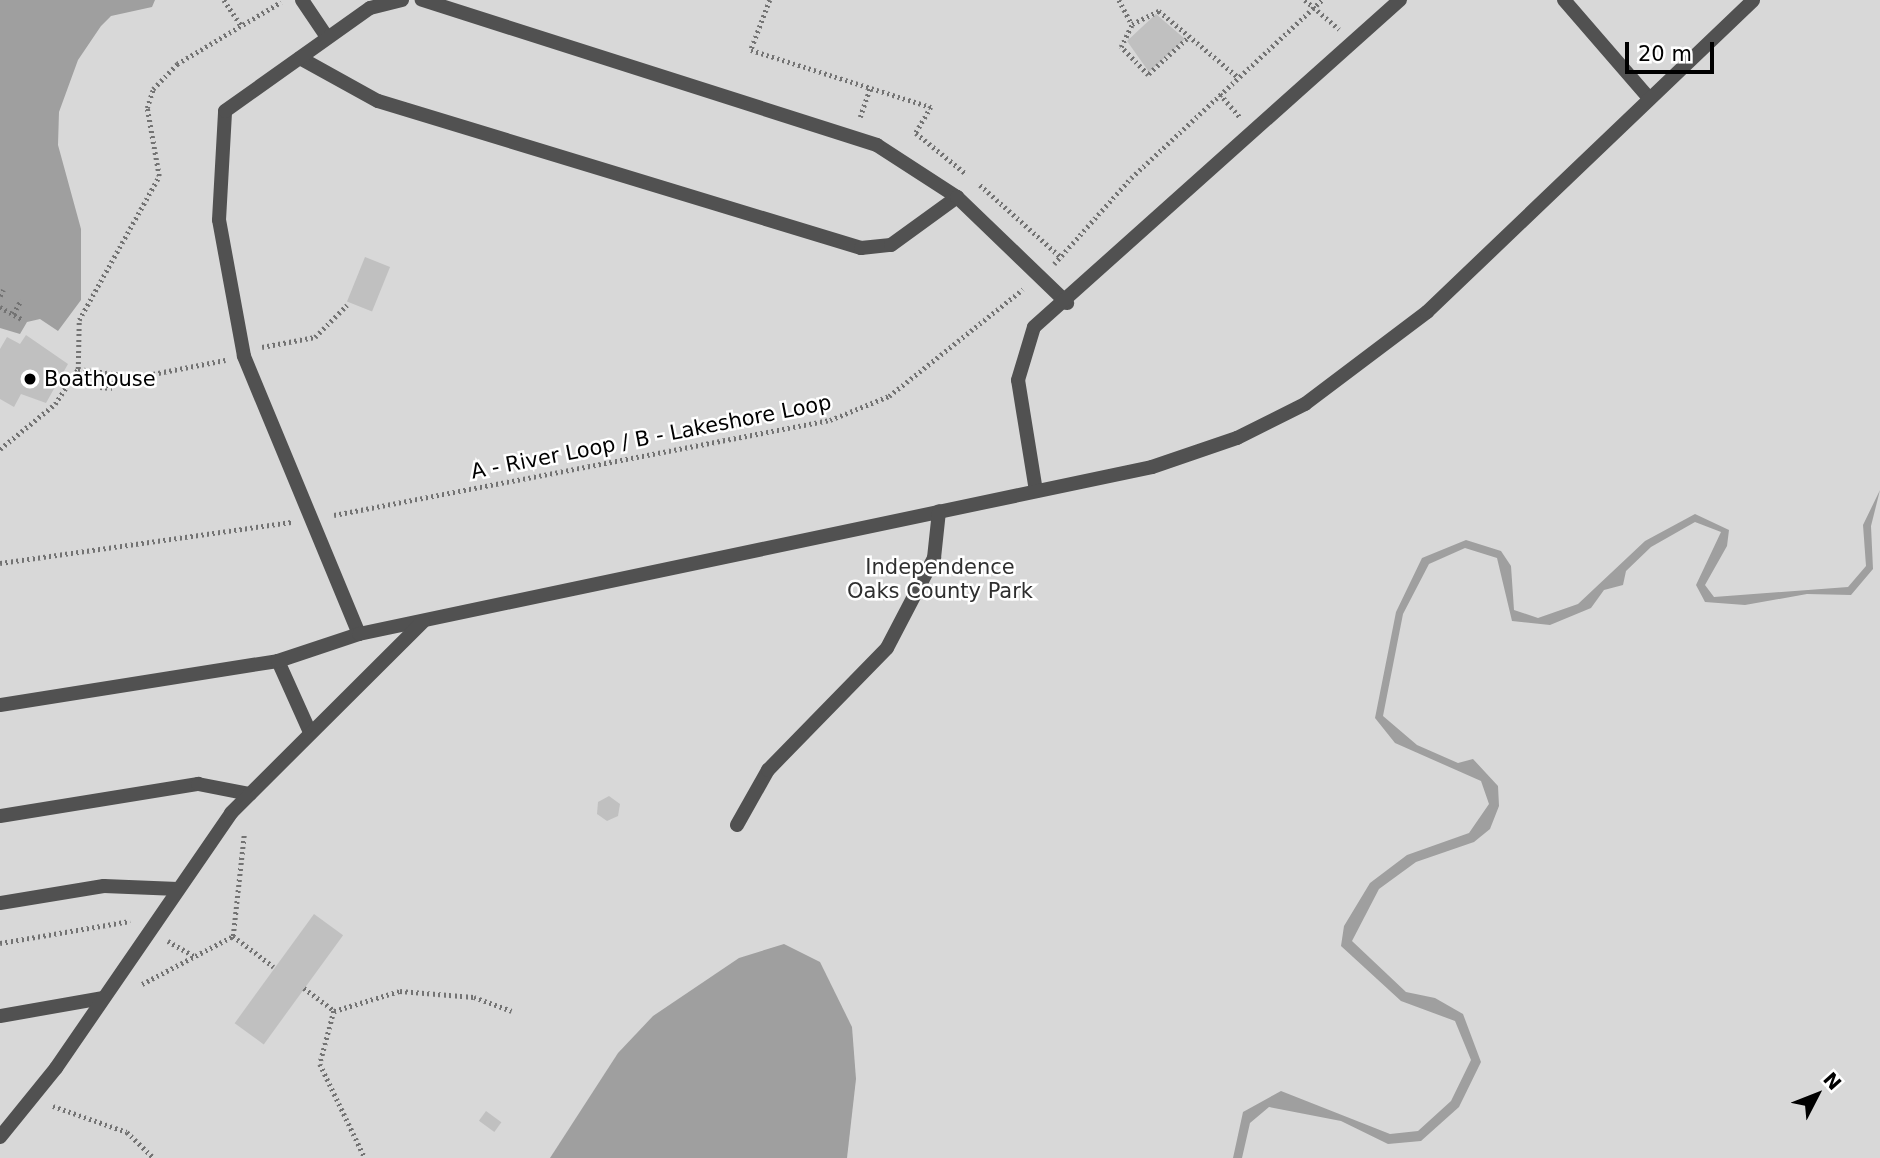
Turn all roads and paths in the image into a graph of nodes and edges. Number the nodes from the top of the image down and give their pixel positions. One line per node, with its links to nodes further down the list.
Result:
1 (224, 0): 15 (path)
2 (285, 0): 15 (path)
3 (302, 0): 16 (lane)
4 (402, 0): 16 (lane)
5 (422, 0): 23 (lane)
6 (770, 0): 21 (path)
7 (1119, 0): 14 (path)
8 (1305, 0): 13 (path)
9 (1322, 0): 13 (path, A - River Loop / B - Lakeshore Loop)
10 (1401, 0): 18 (lane)
11 (1564, 0): 22 (lane)
12 (1753, 0): 22 (lane)
13 (1315, 6): 18 (path); 20 (path, A - River Loop / B - Lakeshore Loop)
14 (1132, 24): 17 (path); 17 (path)
15 (241, 26): 36 (path)
16 (327, 37): 19 (lane)
17 (1187, 39): 20 (path)
18 (1353, 43): 30 (lane)
19 (300, 58): 24 (lane); 39 (lane)
20 (1238, 77): 25 (path, A - River Loop / B - Lakeshore Loop)
21 (870, 88): 23 (path); 25 (path)
22 (1648, 97): 37 (lane)
23 (853, 137): 24 (lane)
24 (957, 197): 26 (lane)
25 (1062, 258): 26 (path, A - River Loop / B - Lakeshore Loop)
26 (1041, 274): 30 (lane); 39 (path, A - River Loop / B - Lakeshore Loop)
27 (4, 290): 28 (path)
28 (0, 296)
29 (20, 300): 32 (path)
30 (1067, 303): 37 (lane)
31 (0, 307): 32 (path)
32 (13, 314): 33 (path)
33 (22, 319)
34 (113, 376): 35 (path)
35 (100, 387)
36 (0, 449)
37 (1036, 491): 38 (lane)
38 (939, 511): 41 (lane); 49 (lane)
39 (307, 520): 40 (path, A - River Loop / B - Lakeshore Loop); 42 (lane)
40 (0, 563)
41 (423, 622): 42 (lane); 45 (lane)
42 (359, 634): 43 (lane)
43 (278, 661): 44 (lane); 45 (lane)
44 (0, 705)
45 (309, 730): 46 (lane)
46 (250, 794): 47 (lane); 50 (lane)
47 (0, 816)
48 (251, 824): 53 (path)
49 (737, 825)
50 (178, 890): 51 (lane); 52 (lane)
51 (0, 903)
52 (150, 930): 54 (path); 55 (path); 59 (lane)
53 (233, 936): 55 (path); 56 (path)
54 (0, 943)
55 (194, 957): 58 (path)
56 (274, 967)
57 (304, 988): 60 (path)
58 (133, 989)
59 (103, 998): 62 (lane); 64 (lane)
60 (334, 1011): 61 (path); 68 (path)
61 (512, 1011)
62 (0, 1017)
63 (57, 1094): 65 (path)
64 (35, 1096): 65 (path); 66 (lane)
65 (49, 1104): 67 (path)
66 (0, 1137)
67 (154, 1158)
68 (365, 1158)

